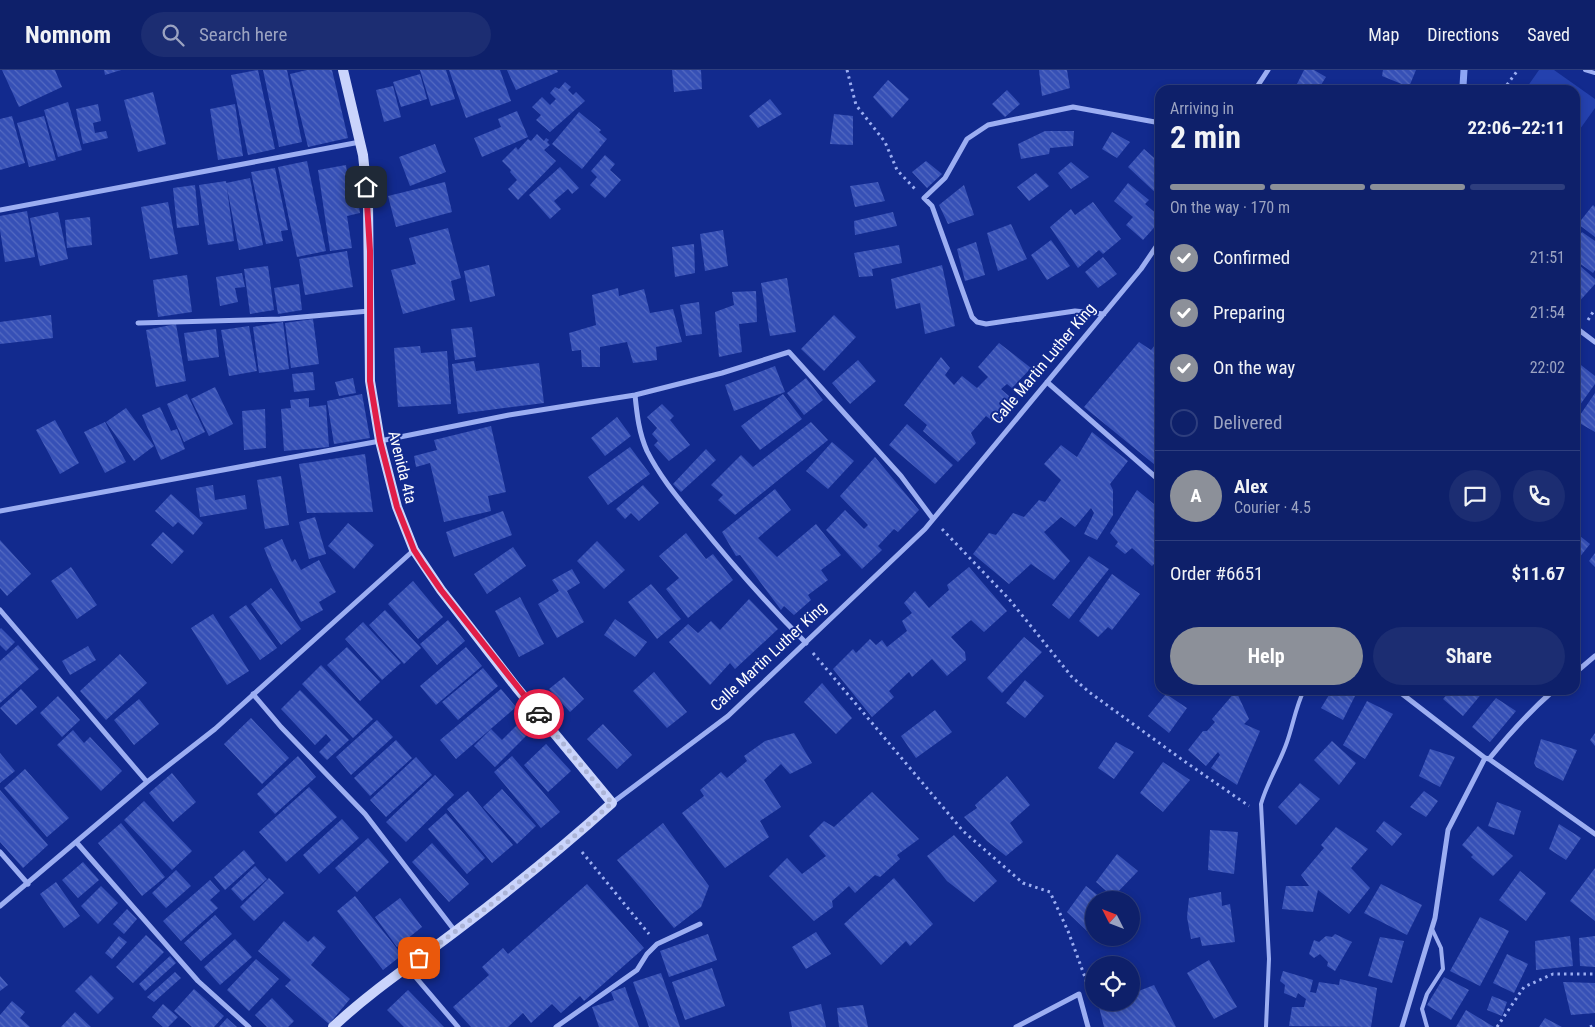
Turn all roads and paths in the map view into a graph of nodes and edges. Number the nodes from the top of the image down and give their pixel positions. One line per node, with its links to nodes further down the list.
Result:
1 (344, 70): 10 (street, Avenida 4ta)
2 (847, 70): 11 (path)
3 (1268, 70): 7 (street)
4 (1518, 70): 8 (path)
5 (1585, 70): 6 (lane)
6 (1595, 73)
7 (1258, 85)
8 (1507, 85)
9 (1155, 122): 11 (street)
10 (360, 142): 12 (street); 14 (street, Avenida 4ta)
11 (924, 198): 15 (street)
12 (0, 210)
13 (1155, 248): 15 (street, Calle Martin Luther King)
14 (369, 311): 16 (street); 21 (street, Avenida 4ta)
15 (1104, 314): 19 (street, Calle Martin Luther King)
16 (138, 323)
17 (1580, 331): 18 (street)
18 (1595, 342)
19 (1047, 382): 22 (street); 24 (street, Calle Martin Luther King)
20 (635, 395): 21 (street); 24 (street); 27 (street)
21 (380, 441): 23 (street); 25 (street, Avenida 4ta)
22 (1155, 477)
23 (0, 512)
24 (933, 519): 27 (street, Calle Martin Luther King); 37 (path)
25 (414, 550): 30 (street); 36 (street, Avenida 4ta)
26 (0, 610): 35 (street)
27 (806, 643): 36 (street, Calle Martin Luther King); 50 (path)
28 (1595, 656): 29 (street)
29 (1580, 669)
30 (253, 694): 35 (street); 46 (street)
31 (1302, 695): 37 (lane)
32 (1404, 695): 34 (street)
33 (1549, 695): 34 (street)
34 (1487, 758): 38 (street); 45 (street)
35 (147, 782): 40 (street)
36 (612, 803): 39 (street, Calle Martin Luther King)
37 (1262, 819): 58 (lane)
38 (1595, 834)
39 (572, 840): 46 (street, Calle Martin Luther King); 47 (path)
40 (78, 843): 42 (street); 52 (street)
41 (0, 852): 42 (street)
42 (28, 884): 43 (street)
43 (0, 906)
44 (700, 924): 47 (street)
45 (1432, 929): 59 (street); 60 (lane)
46 (455, 932): 48 (street, Calle Martin Luther King)
47 (657, 944): 55 (street)
48 (406, 966): 53 (street, Calle Martin Luther King); 54 (street)
49 (1595, 974): 61 (path)
50 (1079, 994): 56 (street); 57 (street)
51 (1595, 1024): 62 (path)
52 (249, 1027)
53 (333, 1027)
54 (458, 1027)
55 (556, 1027)
56 (1016, 1027)
57 (1088, 1027)
58 (1266, 1027)
59 (1402, 1027)
60 (1427, 1027)
61 (1497, 1027)
62 (1590, 1027)

